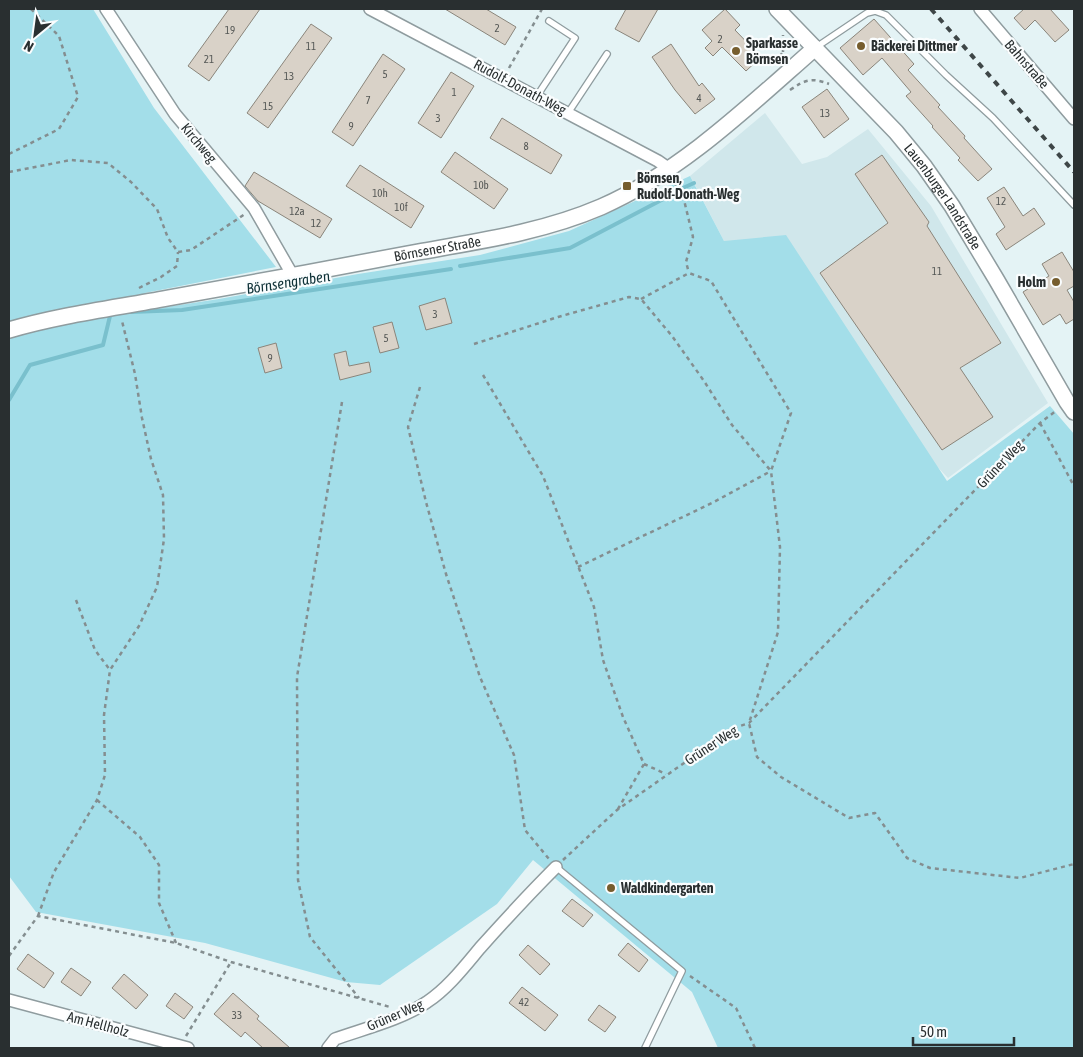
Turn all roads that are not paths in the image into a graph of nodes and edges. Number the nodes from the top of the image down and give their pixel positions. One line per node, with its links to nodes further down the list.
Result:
1 (106, 9): 13 (street, Kirchweg)
2 (370, 9): 8 (street, Rudolf-Donath-Weg)
3 (980, 9): 10 (street, Bahnstraße)
4 (780, 12): 6 (street, Lauenburger Landstraße)
5 (549, 21): 8 (lane)
6 (815, 48): 11 (street, Börnsener Straße); 12 (lane); 15 (street, Lauenburger Landstraße)
7 (607, 54): 9 (lane)
8 (536, 96): 9 (street, Rudolf-Donath-Weg)
9 (568, 113): 11 (street, Rudolf-Donath-Weg)
10 (1074, 119)
11 (668, 168): 13 (street, Börnsener Straße)
12 (1074, 204)
13 (293, 276): 14 (street, Börnsener Straße)
14 (9, 330)
15 (1070, 407)
16 (556, 867): 19 (street, Grüner Weg); 20 (lane)
17 (9, 1000): 18 (street, Am Hellholz)
18 (184, 1047)
19 (328, 1048)
20 (645, 1048)

